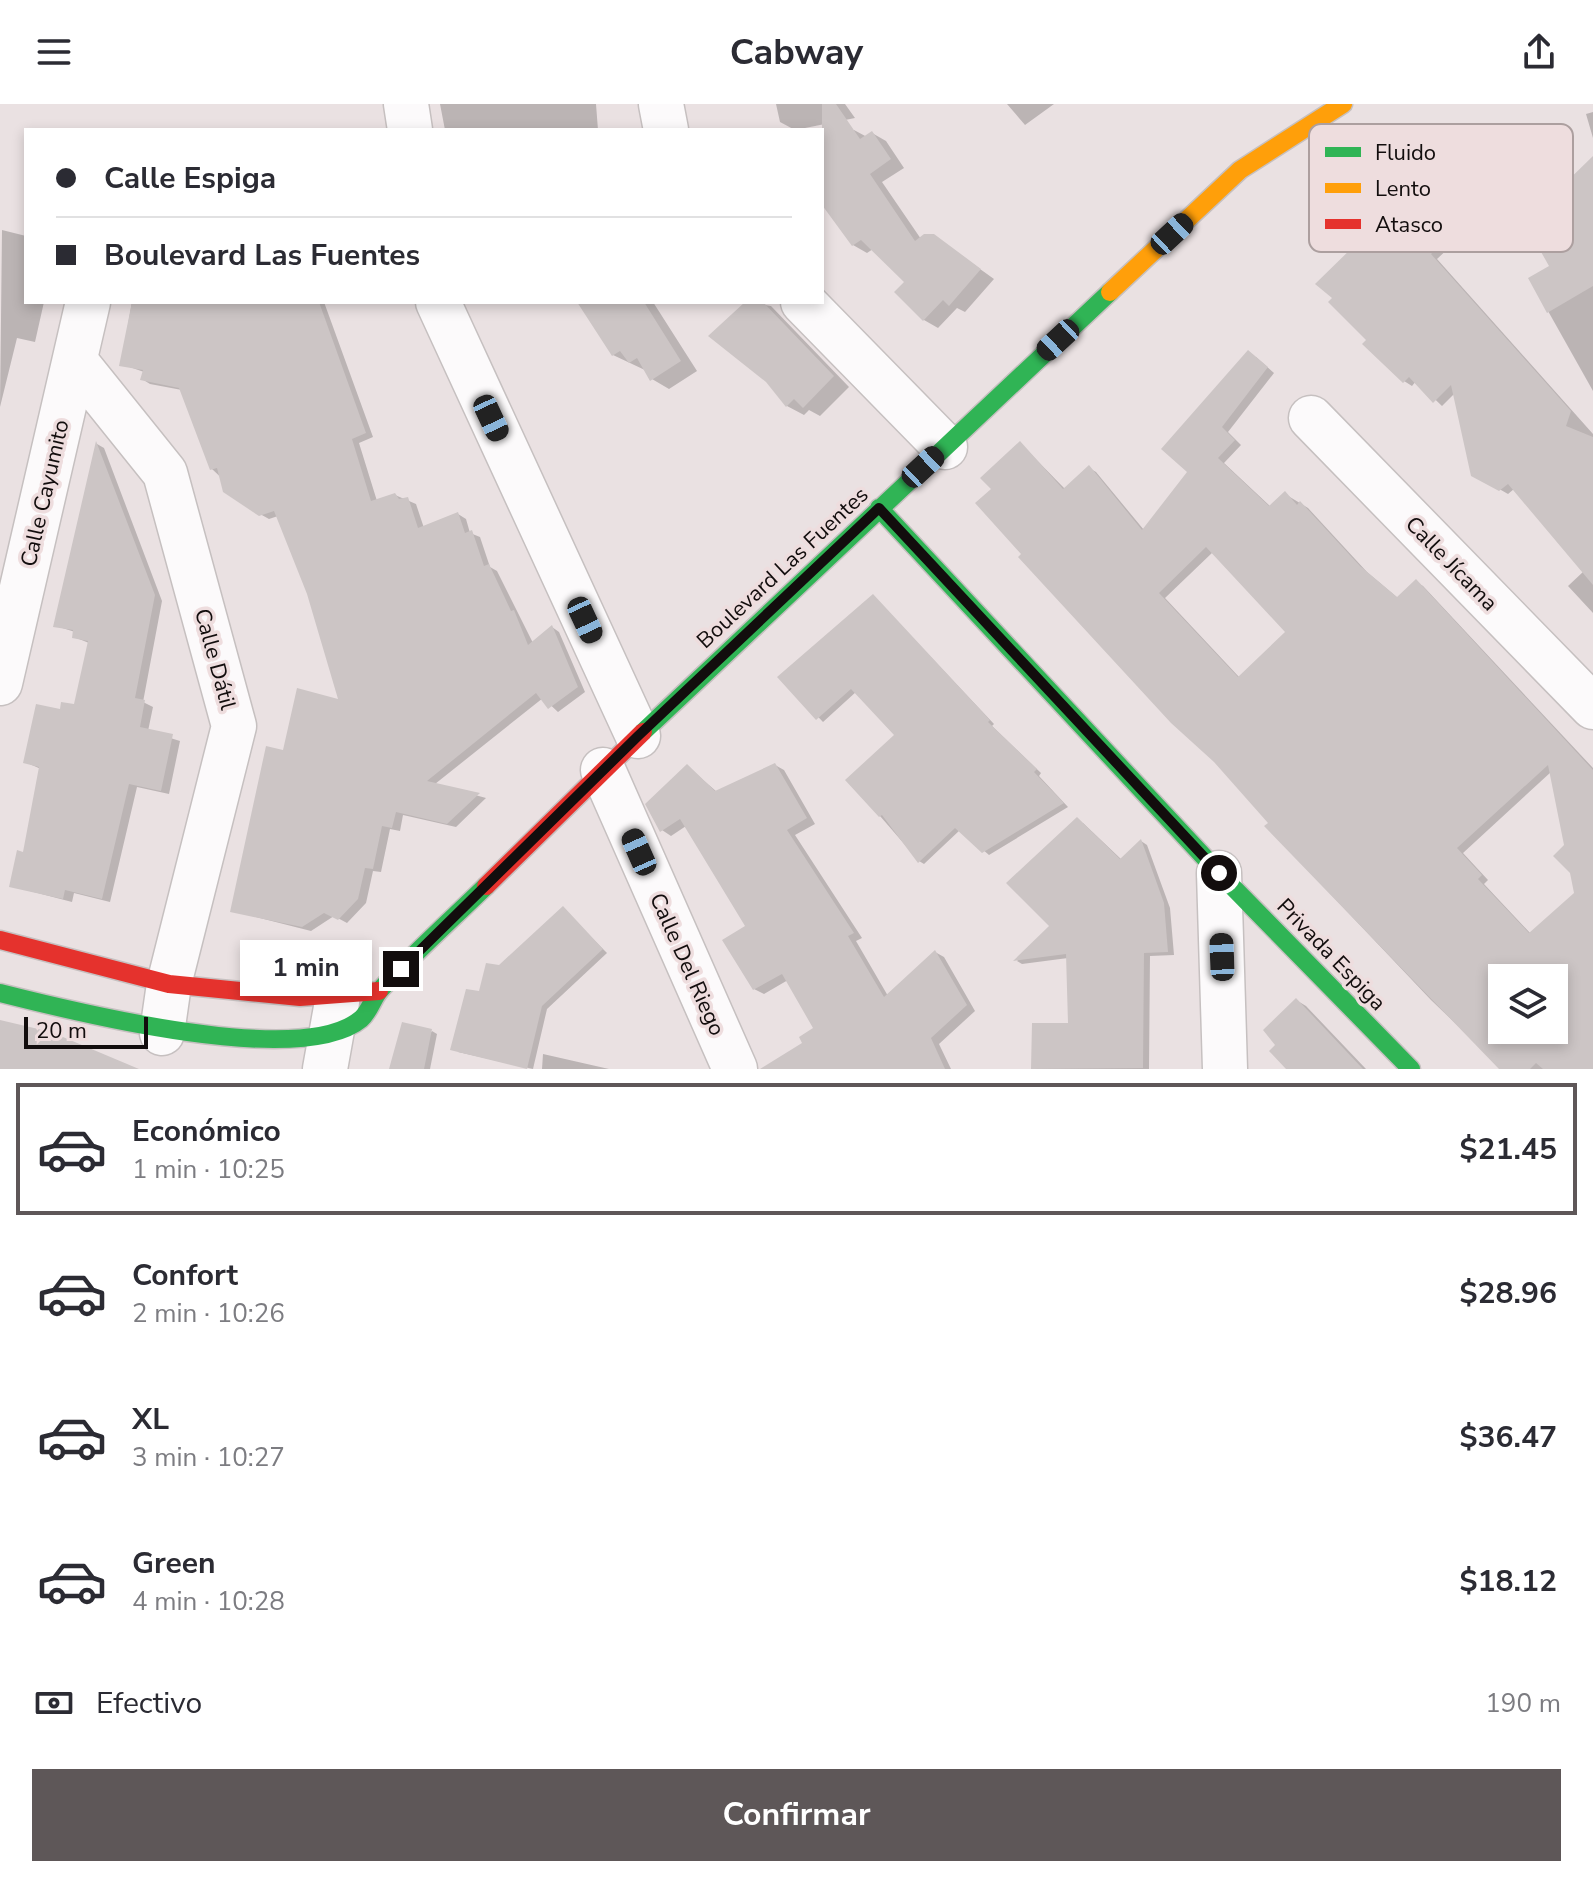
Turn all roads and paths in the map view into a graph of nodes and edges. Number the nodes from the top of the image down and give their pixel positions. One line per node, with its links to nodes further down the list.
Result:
1 (406, 104): 6 (street)
2 (661, 104): 7 (street)
3 (1343, 104): 4 (street, Boulevard Las Fuentes)
4 (1312, 124)
5 (1309, 126): 13 (street, Boulevard Las Fuentes)
6 (410, 128)
7 (666, 128)
8 (88, 304): 11 (street, Calle Cayumito)
9 (439, 304): 17 (street)
10 (805, 304): 13 (street)
11 (75, 361): 15 (street, Calle Cayumito); 21 (street, Calle Dátil)
12 (1311, 418): 16 (street, Calle Jícama)
13 (945, 447): 14 (street, Boulevard Las Fuentes)
14 (879, 508): 17 (street, Boulevard Las Fuentes); 19 (street, Privada Espiga)
15 (0, 683)
16 (1593, 707)
17 (638, 736): 18 (street, Boulevard Las Fuentes)
18 (603, 770): 23 (street, Boulevard Las Fuentes); 25 (street, Calle Del Riego)
19 (1219, 873): 26 (street); 27 (street, Privada Espiga)
20 (0, 940): 21 (street)
21 (169, 984): 23 (street); 24 (street, Calle Dátil)
22 (0, 993): 24 (street)
23 (343, 1023): 24 (street)
24 (162, 1033)
25 (735, 1069)
26 (1225, 1069)
27 (1411, 1069)

